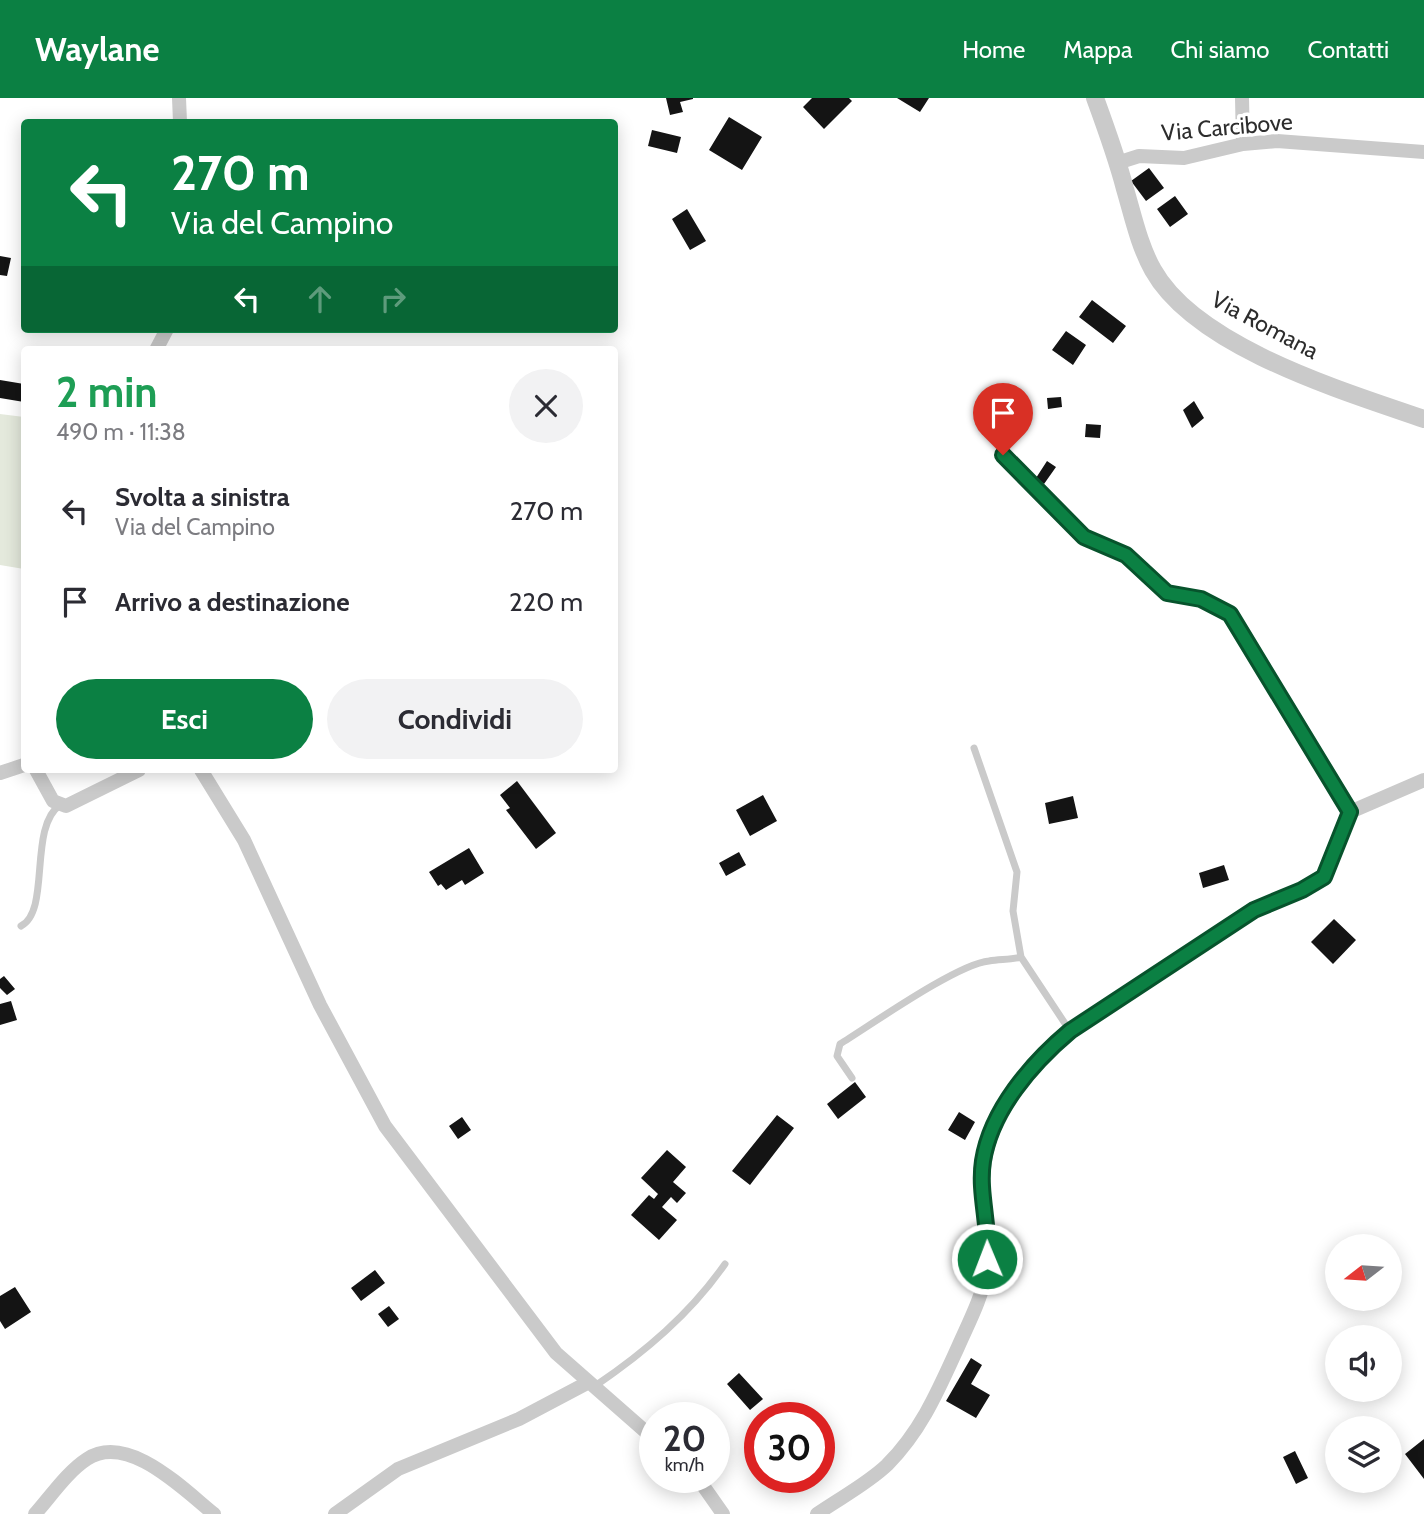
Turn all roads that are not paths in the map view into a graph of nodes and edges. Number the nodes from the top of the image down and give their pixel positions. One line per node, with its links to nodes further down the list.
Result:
1 (179, 98): 4 (street)
2 (1095, 98): 7 (street, Via Romana)
3 (1242, 98): 5 (street)
4 (180, 119)
5 (1243, 144): 6 (street, Via Carcibove); 7 (street, Via Carcibove)
6 (1424, 152)
7 (1118, 163): 8 (street, Via Romana)
8 (1424, 419)
9 (1003, 455): 18 (lane)
10 (974, 748): 20 (lane)
11 (21, 766): 12 (street)
12 (0, 773)
13 (38, 773): 17 (street)
14 (133, 773): 17 (street)
15 (203, 773): 24 (street)
16 (1424, 780): 18 (street)
17 (60, 805): 19 (lane)
18 (1350, 812): 21 (street)
19 (21, 926)
20 (1021, 957): 21 (lane); 22 (lane)
21 (1070, 1031): 31 (street)
22 (852, 1078)
23 (725, 1264): 24 (lane)
24 (592, 1384): 25 (street); 29 (street)
25 (639, 1425)
26 (708, 1493): 30 (street)
27 (35, 1514): 28 (street)
28 (214, 1514)
29 (335, 1514)
30 (723, 1514)
31 (817, 1514)

